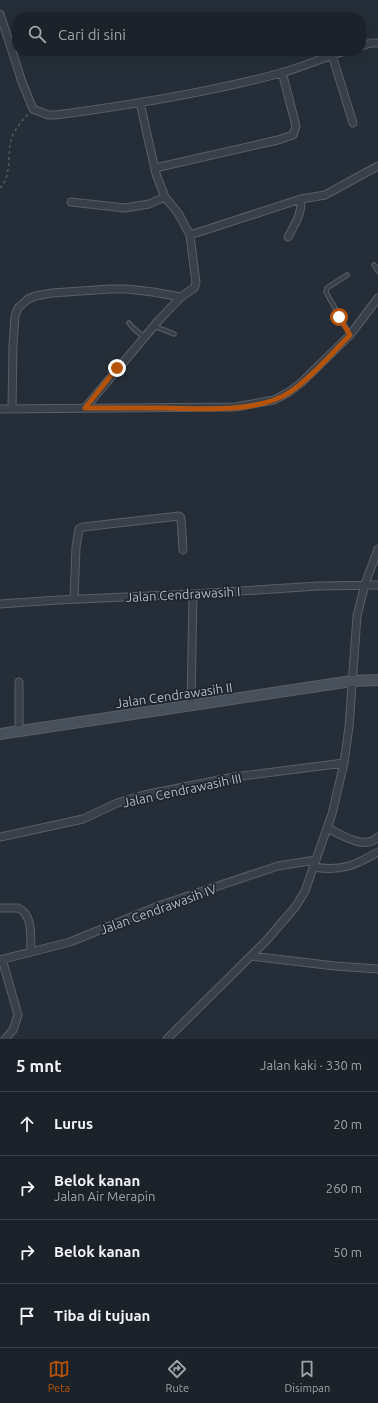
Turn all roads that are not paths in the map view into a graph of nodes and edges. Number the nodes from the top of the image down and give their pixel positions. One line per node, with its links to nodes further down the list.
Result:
1 (0, 14): 4 (street)
2 (378, 43): 3 (street)
3 (366, 44)
4 (12, 51)
5 (14, 56): 9 (street)
6 (329, 56): 8 (street)
7 (332, 56): 10 (street)
8 (282, 72): 9 (street); 12 (street)
9 (140, 103): 12 (street)
10 (353, 123)
11 (378, 166): 14 (street)
12 (155, 168): 13 (street)
13 (165, 197): 15 (street); 16 (street)
14 (301, 199): 16 (street); 17 (street)
15 (71, 202)
16 (190, 235): 21 (street)
17 (288, 237)
18 (374, 265): 19 (lane)
19 (378, 271)
20 (347, 275): 26 (lane)
21 (181, 297): 24 (street); 30 (street)
22 (378, 298): 26 (street)
23 (128, 323): 27 (lane)
24 (154, 326): 25 (lane); 27 (street)
25 (174, 334)
26 (350, 335): 28 (street)
27 (144, 337): 28 (street)
28 (85, 408): 30 (street)
29 (0, 409): 30 (street)
30 (12, 409)
31 (378, 549): 33 (street)
32 (183, 550): 36 (street)
33 (365, 584): 34 (street, Jalan Cendrawasih I); 35 (street, Jalan Cendrawasih I); 39 (street)
34 (378, 585)
35 (193, 594): 36 (street, Jalan Cendrawasih I); 41 (street)
36 (74, 599): 37 (street, Jalan Cendrawasih I)
37 (0, 604)
38 (378, 680): 39 (street, Jalan Cendrawasih II)
39 (352, 681): 41 (street, Jalan Cendrawasih II); 44 (street)
40 (19, 682): 42 (street)
41 (191, 706): 42 (street, Jalan Cendrawasih II)
42 (19, 732): 43 (street, Jalan Cendrawasih II)
43 (0, 734)
44 (344, 763): 45 (street); 47 (street, Jalan Cendrawasih III)
45 (327, 828): 46 (street); 49 (street)
46 (378, 837)
47 (0, 838)
48 (378, 852): 49 (street, Jalan Cendrawasih IV)
49 (315, 864): 51 (street, Jalan Cendrawasih IV); 52 (street)
50 (0, 908): 51 (street)
51 (31, 952): 53 (street, Jalan Cendrawasih IV)
52 (251, 956): 54 (street); 56 (street)
53 (1, 959): 55 (street)
54 (378, 970)
55 (5, 1039)
56 (167, 1039)

